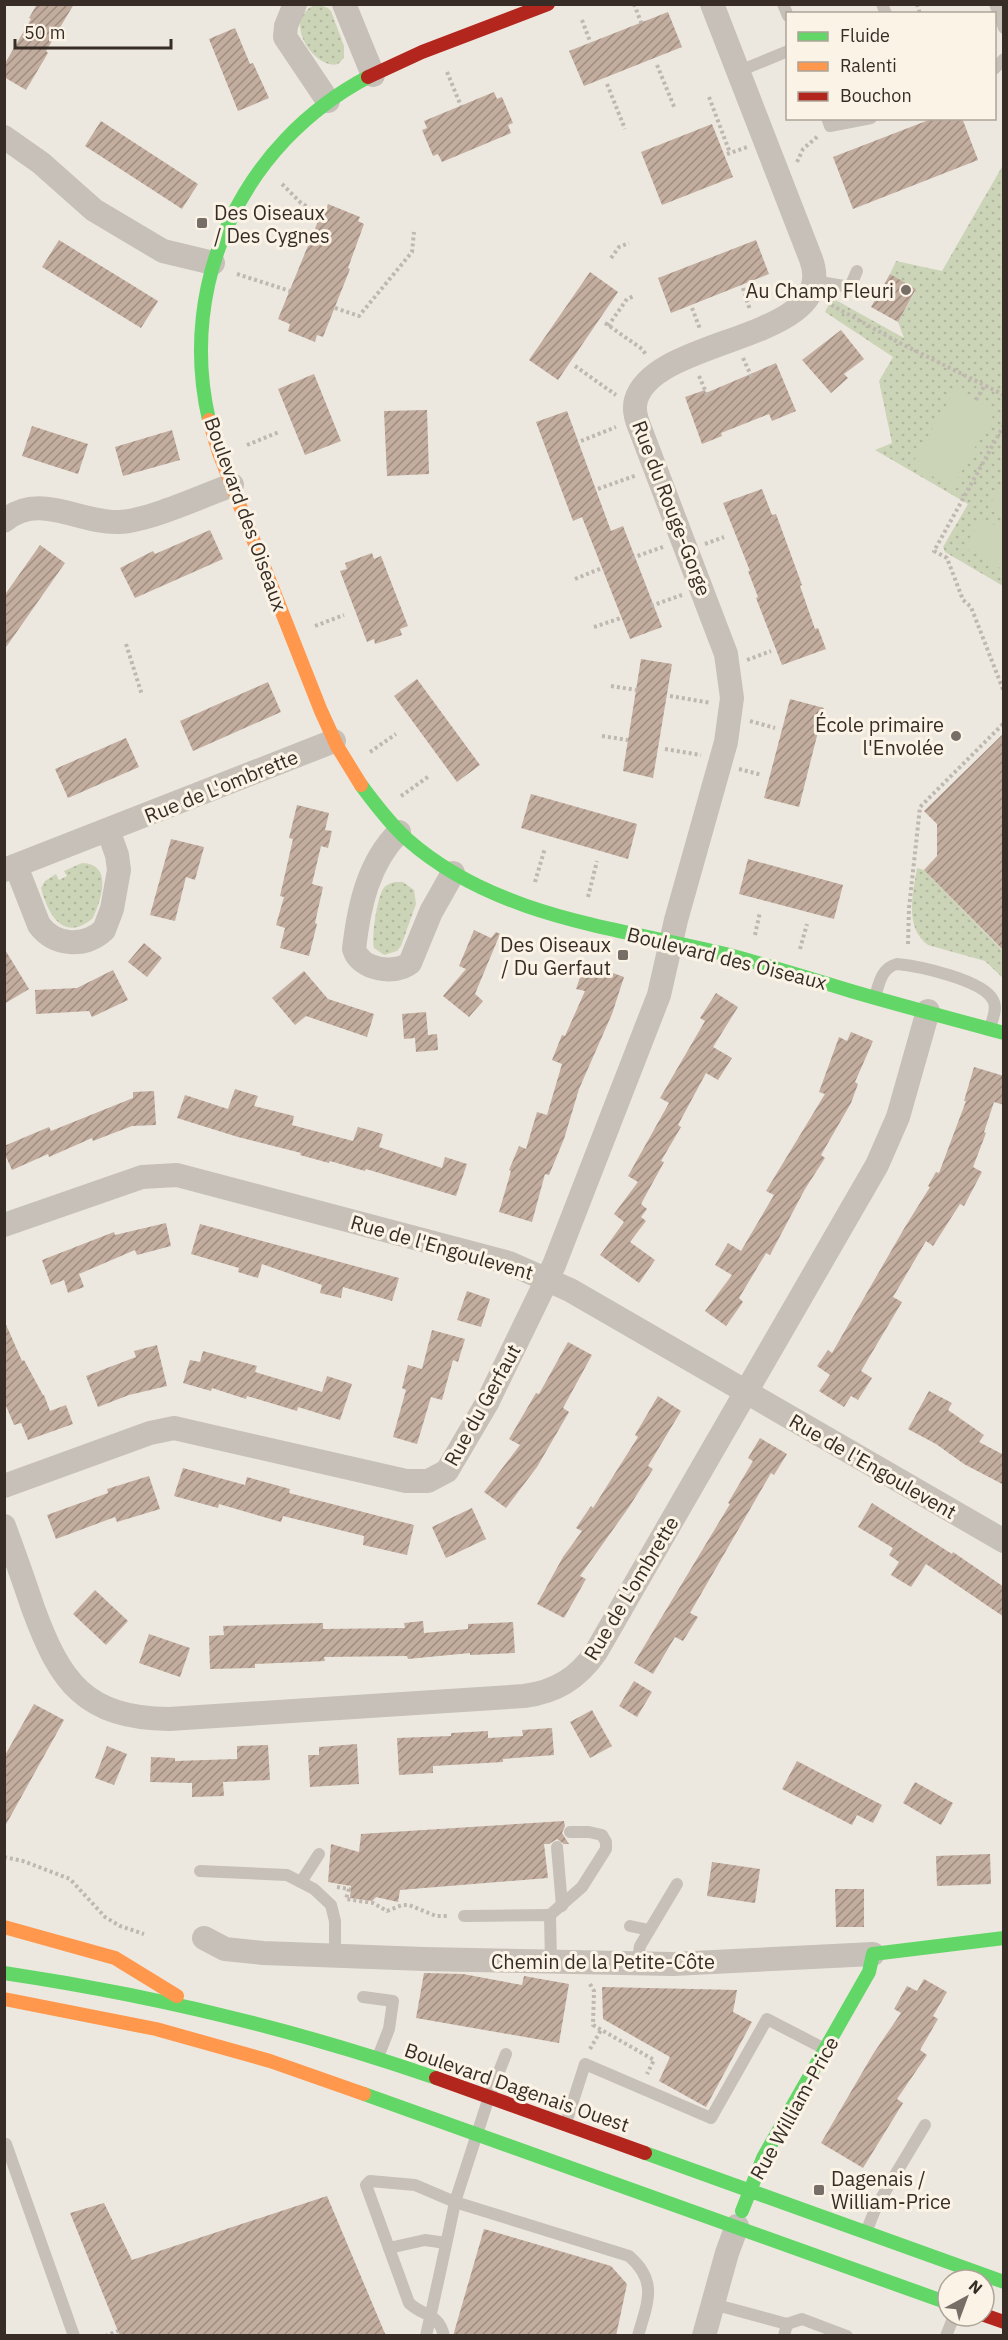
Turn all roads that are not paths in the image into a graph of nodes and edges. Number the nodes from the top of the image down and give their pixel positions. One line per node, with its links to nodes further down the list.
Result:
1 (295, 4): 10 (street)
2 (344, 4): 9 (street)
3 (548, 4): 9 (main road, Boulevard des Oiseaux)
4 (712, 4): 8 (street)
5 (994, 4): 6 (lane)
6 (1004, 28)
7 (786, 52): 8 (lane)
8 (737, 72): 16 (street)
9 (373, 75): 10 (main road, Boulevard des Oiseaux)
10 (328, 101): 14 (main road, Boulevard des Oiseaux)
11 (850, 120): 12 (lane)
12 (829, 122)
13 (4, 136): 14 (street)
14 (213, 263): 17 (main road, Boulevard des Oiseaux)
15 (857, 271): 16 (lane)
16 (814, 281): 24 (street, Rue du Rouge-Gorge)
17 (232, 485): 18 (street); 19 (main road, Boulevard des Oiseaux)
18 (4, 521)
19 (334, 741): 20 (street, Rue de L'ombrette); 21 (main road, Boulevard des Oiseaux)
20 (108, 830): 22 (street, Rue de L'ombrette); 22 (street, Rue de L'ombrette)
21 (399, 832): 23 (main road, Boulevard des Oiseaux); 23 (street)
22 (10, 868)
23 (453, 873): 24 (main road, Boulevard des Oiseaux)
24 (671, 943): 25 (main road, Boulevard des Oiseaux); 29 (street, Rue du Gerfaut)
25 (875, 997): 26 (main road, Boulevard des Oiseaux); 27 (lane)
26 (928, 1011): 27 (main road, Boulevard des Oiseaux); 30 (street, Rue de L'ombrette)
27 (997, 1031)
28 (4, 1225): 29 (street, Rue de l'Engoulevent)
29 (548, 1279): 30 (street, Rue de l'Engoulevent); 31 (street, Rue du Gerfaut)
30 (746, 1392): 32 (street, Rue de L'ombrette); 33 (street, Rue de l'Engoulevent)
31 (4, 1486)
32 (4, 1526)
33 (1004, 1541)
34 (570, 1832): 40 (lane)
35 (557, 1847): 40 (lane)
36 (319, 1854): 38 (lane)
37 (200, 1871): 38 (lane)
38 (301, 1882): 49 (lane)
39 (677, 1884): 45 (lane)
40 (562, 1906): 41 (lane)
41 (550, 1915): 42 (lane); 50 (lane)
42 (460, 1916)
43 (630, 1926): 45 (lane)
44 (4, 1928): 55 (main road)
45 (649, 1930): 51 (lane)
46 (204, 1938): 49 (street, Chemin de la Petite-Côte)
47 (1004, 1938): 48 (main road, Chemin de la Petite-Côte)
48 (873, 1954): 51 (street, Chemin de la Petite-Côte); 56 (main road, Rue William-Price)
49 (335, 1956): 50 (street, Chemin de la Petite-Côte)
50 (551, 1962): 51 (street, Chemin de la Petite-Côte)
51 (638, 1964)
52 (4, 1973): 55 (main road, Boulevard Dagenais Ouest)
53 (363, 1997): 58 (lane)
54 (4, 1999): 62 (main road)
55 (196, 2008): 58 (main road, Boulevard Dagenais Ouest)
56 (826, 2049): 60 (lane); 64 (main road, Rue William-Price)
57 (506, 2054): 59 (lane)
58 (377, 2059): 59 (main road, Boulevard Dagenais Ouest)
59 (489, 2097): 60 (main road, Boulevard Dagenais Ouest); 62 (lane)
60 (566, 2124): 64 (main road, Boulevard Dagenais Ouest)
61 (925, 2125): 67 (lane)
62 (477, 2134): 65 (lane); 66 (main road)
63 (6, 2144): 75 (lane)
64 (750, 2190): 66 (main road, Rue William-Price); 67 (main road, Boulevard Dagenais Ouest)
65 (455, 2202): 68 (lane); 69 (lane); 78 (lane)
66 (736, 2226): 71 (main road); 72 (street, Rue William-Price)
67 (866, 2232): 70 (main road, Boulevard Dagenais Ouest)
68 (446, 2243): 69 (lane); 73 (lane)
69 (389, 2248): 73 (lane)
70 (1004, 2282)
71 (936, 2299)
72 (713, 2304): 74 (lane); 79 (street, Rue William-Price)
73 (431, 2316): 76 (lane); 77 (lane)
74 (786, 2330): 80 (lane)
75 (74, 2336)
76 (426, 2336)
77 (444, 2336)
78 (638, 2336)
79 (704, 2336)
80 (848, 2336)

